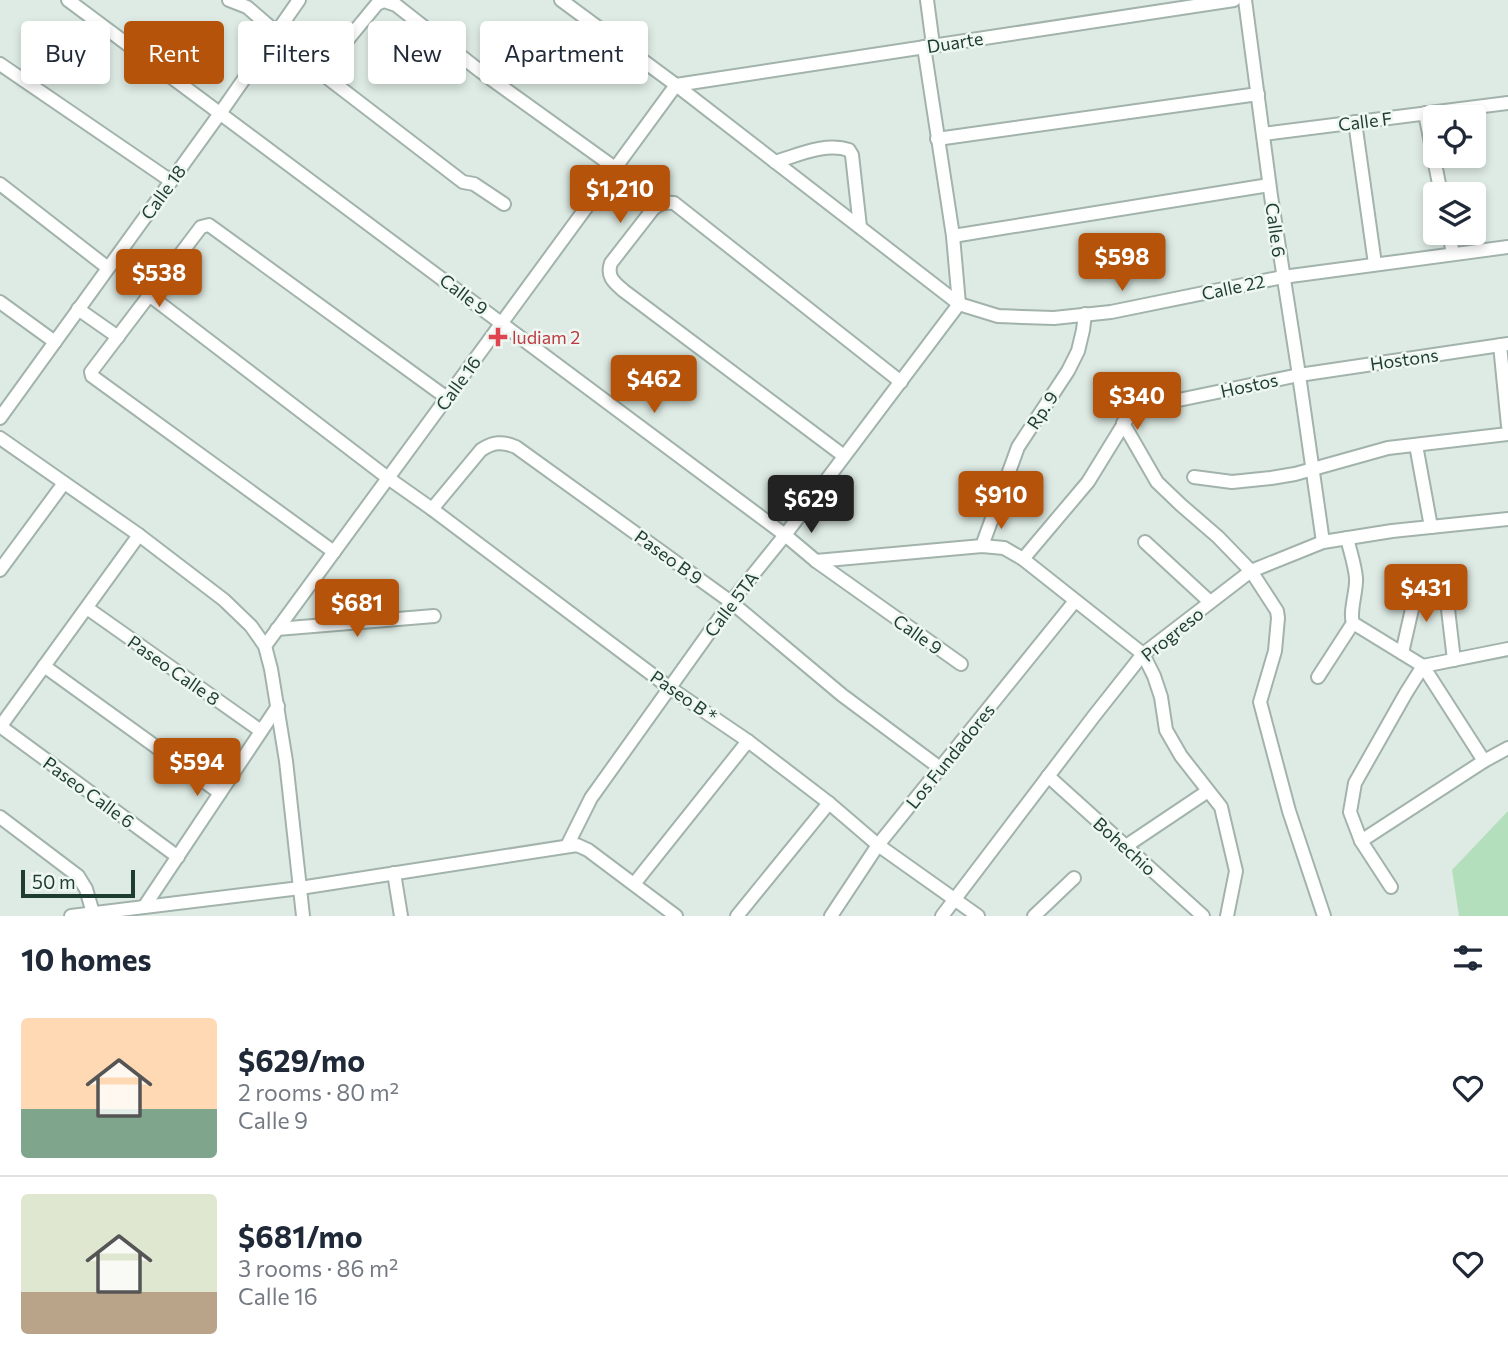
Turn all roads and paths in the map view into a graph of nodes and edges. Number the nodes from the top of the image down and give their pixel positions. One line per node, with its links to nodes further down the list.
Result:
1 (68, 0): 17 (street, Calle 9)
2 (229, 0): 8 (street)
3 (299, 0): 9 (street, Calle 18)
4 (561, 0): 13 (street)
5 (927, 0): 10 (street)
6 (1234, 0): 10 (street, Duarte)
7 (1245, 0): 14 (street, Calle 6)
8 (263, 21)
9 (284, 21)
10 (928, 46): 13 (street, Duarte); 21 (street)
11 (0, 64): 24 (street)
12 (240, 84): 17 (street, Calle 18)
13 (676, 85): 22 (street); 23 (street, Calle 16)
14 (1258, 94): 20 (street, Calle 6); 21 (street)
15 (1508, 103): 16 (street, Calle F)
16 (1486, 106)
17 (220, 112): 24 (street, Calle 18); 41 (street, Calle 9)
18 (1423, 113): 19 (street, Calle F)
19 (1355, 122): 20 (street, Calle F); 33 (street)
20 (1263, 134): 26 (street, Calle 6)
21 (937, 139): 29 (street)
22 (775, 162): 28 (street); 28 (street)
23 (615, 168): 27 (street); 41 (street, Calle 16)
24 (171, 181): 34 (street, Calle 18)
25 (0, 184): 34 (street)
26 (1269, 185): 29 (street); 35 (street, Calle 6)
27 (504, 204)
28 (860, 227): 38 (street)
29 (953, 236): 38 (street)
30 (1451, 245): 32 (street)
31 (1508, 247): 32 (street, Calle 22)
32 (1453, 254): 33 (street, Calle 22)
33 (1375, 264): 35 (street, Calle 22)
34 (108, 268): 39 (street, Calle 18)
35 (1283, 276): 40 (street, Calle 22); 45 (street, Calle 6)
36 (149, 295): 42 (street); 47 (street); 57 (street, Paseo B *)
37 (0, 302): 43 (street)
38 (959, 304): 40 (street, Calle 22); 46 (street, Calle 5TA)
39 (78, 309): 42 (street); 43 (street, Calle 18)
40 (1084, 314): 67 (street, Rp. 9)
41 (502, 323): 47 (street, Calle 16); 62 (street, Calle 9)
42 (118, 337): 68 (street)
43 (55, 342): 48 (street, Calle 18)
44 (1504, 344): 45 (street, Hostons); 50 (street)
45 (1299, 375): 49 (street, Hostos); 55 (street, Calle 6)
46 (901, 382): 54 (street, Calle 5TA); 54 (street)
47 (447, 398): 57 (street, Calle 16)
48 (0, 418)
49 (1124, 423): 69 (street, Hostos); 72 (street)
50 (1508, 426)
51 (1508, 434): 53 (street)
52 (0, 438): 58 (street)
53 (1416, 445): 55 (street); 61 (street)
54 (844, 456): 62 (street, Calle 5TA)
55 (1313, 469): 56 (street); 66 (street, Calle 6)
56 (1195, 477)
57 (388, 478): 59 (street, Paseo B *); 68 (street, Calle 16)
58 (64, 483): 63 (street); 71 (street)
59 (432, 509): 76 (street, Paseo B 9); 91 (street, Paseo B *)
60 (1508, 520): 61 (street, Progreso)
61 (1431, 527): 64 (street, Progreso)
62 (785, 535): 70 (street, Calle 9); 76 (street, Calle 5TA)
63 (139, 536): 78 (street); 82 (street)
64 (1348, 538): 66 (street, Progreso); 80 (street)
65 (1145, 542): 77 (street)
66 (1323, 542): 72 (street, Progreso)
67 (982, 545): 69 (street); 70 (street)
68 (334, 552): 81 (street, Calle 16)
69 (1023, 559): 74 (street)
70 (816, 561): 87 (street, Calle 9)
71 (0, 570)
72 (1251, 571): 77 (street, Progreso); 128 (street)
73 (1417, 587): 84 (street)
74 (1075, 601): 85 (street); 98 (street, Los Fundadores)
75 (1447, 601): 86 (street)
76 (731, 602): 91 (street, Calle 5TA); 98 (street, Paseo B 9)
77 (1210, 603): 85 (street, Progreso)
78 (87, 608): 88 (street); 94 (street, Paseo Calle 8)
79 (434, 616): 81 (street)
80 (1353, 623): 84 (street); 90 (street)
81 (277, 629): 82 (street, Calle 16)
82 (265, 646): 92 (street)
83 (1508, 649): 86 (street)
84 (1402, 653): 89 (street)
85 (1143, 654): 99 (street, Progreso); 100 (street)
86 (1454, 660): 89 (street)
87 (961, 664)
88 (44, 666): 93 (street); 101 (street)
89 (1423, 666): 97 (street); 104 (street)
90 (1318, 677)
91 (670, 688): 95 (street, Paseo B *); 106 (street, Calle 5TA)
92 (278, 706): 94 (street); 113 (street)
93 (0, 727): 108 (street, Paseo Calle 6)
94 (261, 731): 101 (street)
95 (748, 741): 102 (street, Paseo B *); 111 (street)
96 (1508, 748): 97 (street)
97 (1484, 761): 104 (street)
98 (940, 768): 105 (street, Los Fundadores)
99 (1048, 776): 107 (street, Bohechio); 114 (street, Progreso)
100 (1208, 791): 107 (street); 127 (street)
101 (220, 793): 108 (street)
102 (829, 803): 105 (street, Paseo B *); 121 (street)
103 (0, 817): 116 (street)
104 (1361, 841): 112 (street)
105 (878, 845): 114 (street, Paseo B *); 122 (street, Los Fundadores)
106 (567, 846): 109 (street); 111 (street)
107 (1126, 846): 126 (street, Bohechio)
108 (178, 857): 115 (street)
109 (394, 873): 113 (street); 119 (street)
110 (1073, 878): 125 (street)
111 (634, 884): 120 (street)
112 (1391, 887)
113 (300, 888): 115 (street); 118 (street)
114 (954, 899): 123 (street, Progreso); 124 (street, Paseo B *)
115 (144, 907): 116 (street)
116 (93, 913): 117 (street)
117 (71, 916)
118 (303, 916)
119 (401, 916)
120 (676, 916)
121 (737, 916)
122 (831, 916)
123 (942, 916)
124 (978, 916)
125 (1034, 916)
126 (1203, 916)
127 (1227, 916)
128 (1324, 916)

